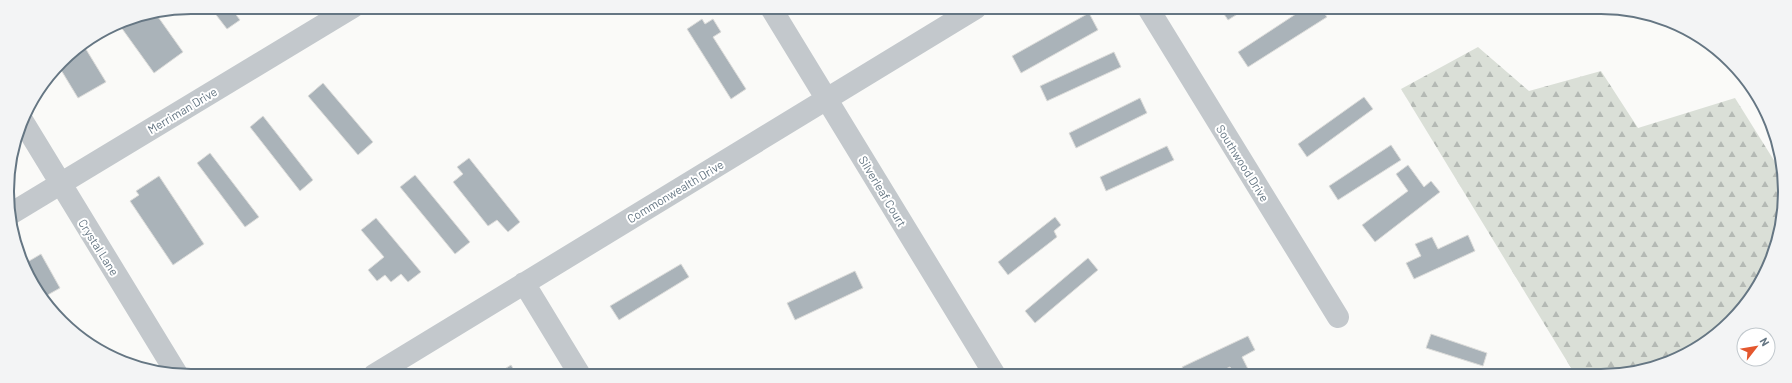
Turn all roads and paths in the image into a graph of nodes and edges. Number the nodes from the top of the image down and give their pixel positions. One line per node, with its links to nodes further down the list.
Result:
1 (341, 14): 7 (street, Merriman Drive)
2 (775, 14): 5 (street, Silverleaf Court)
3 (966, 14): 5 (street, Commonwealth Drive)
4 (1152, 14): 10 (street, Southwood Drive)
5 (826, 99): 9 (street, Commonwealth Drive); 14 (street, Silverleaf Court)
6 (26, 127): 7 (street, Crystal Lane)
7 (60, 184): 8 (street, Merriman Drive); 11 (street, Crystal Lane)
8 (15, 211)
9 (524, 283): 12 (street, Commonwealth Drive); 13 (street)
10 (1338, 317)
11 (173, 368)
12 (384, 369)
13 (576, 369)
14 (991, 369)

